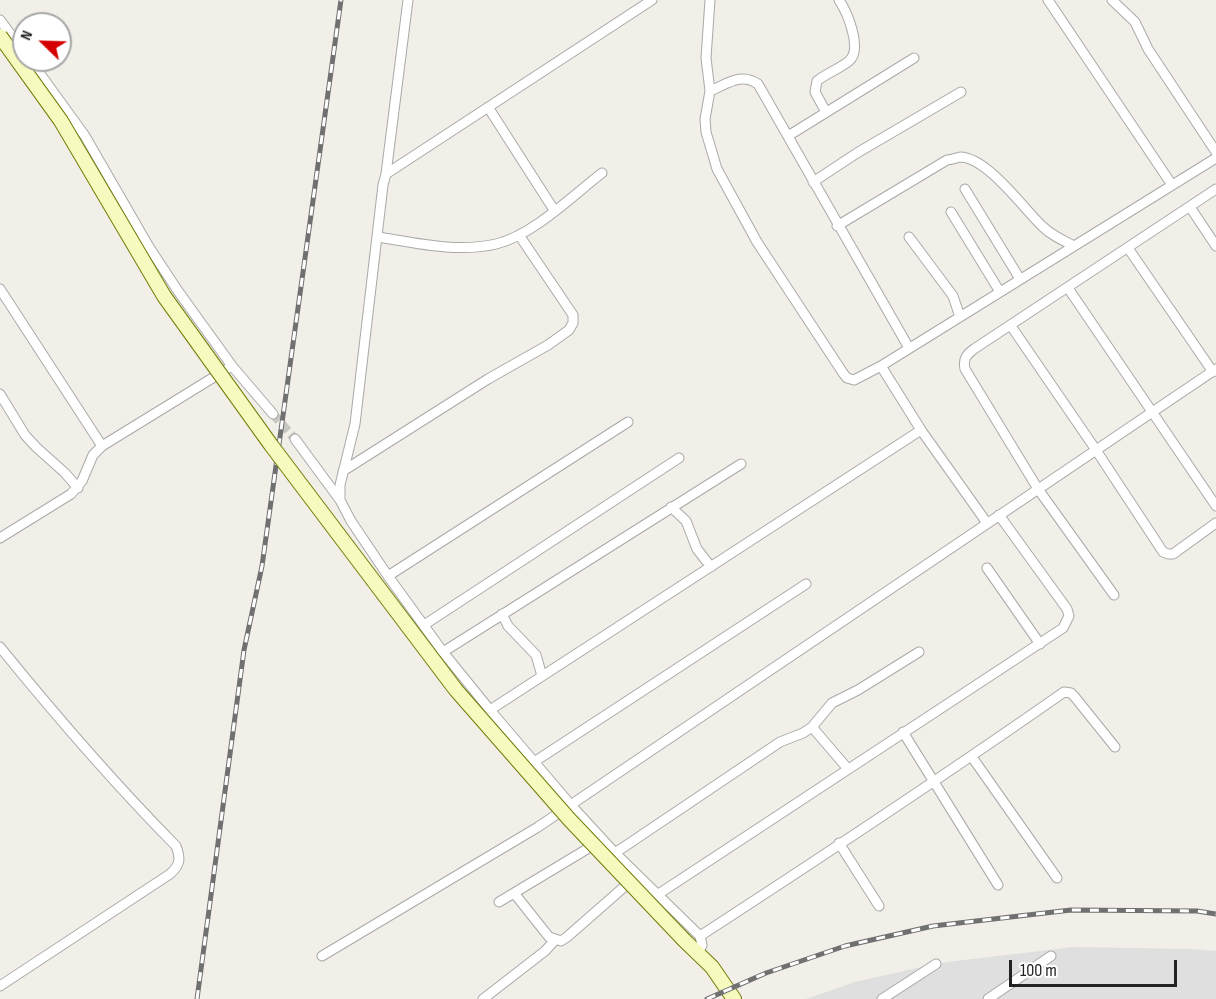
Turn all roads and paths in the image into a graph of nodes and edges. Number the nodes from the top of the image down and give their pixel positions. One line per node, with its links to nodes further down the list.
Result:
1 (408, 0): 20 (street)
2 (652, 0): 14 (street)
3 (710, 0): 12 (street)
4 (839, 0): 15 (street)
5 (1048, 0): 22 (street)
6 (1112, 0): 17 (street)
7 (0, 20): 9 (street)
8 (0, 36): 98 (main road, bridge)
9 (12, 36)
10 (914, 58): 15 (street)
11 (39, 72): 42 (street)
12 (710, 91): 16 (street); 43 (street)
13 (961, 92): 21 (street)
14 (488, 107): 20 (street); 26 (street)
15 (826, 112): 16 (street)
16 (788, 136): 21 (street)
17 (1216, 152)
18 (1216, 158): 22 (street)
19 (602, 173): 26 (street)
20 (386, 174): 30 (street)
21 (813, 182): 28 (street)
22 (1173, 185): 32 (street)
23 (965, 189): 35 (street)
24 (1216, 189): 25 (street)
25 (1190, 207): 33 (street); 34 (street)
26 (554, 210): 29 (street)
27 (951, 212): 38 (street)
28 (837, 226): 32 (street); 41 (street)
29 (519, 235): 30 (street); 55 (street)
30 (378, 237): 55 (street)
31 (909, 237): 39 (street)
32 (1074, 246): 35 (street)
33 (1216, 246)
34 (1128, 248): 36 (street); 44 (street)
35 (1020, 279): 38 (street)
36 (1068, 288): 40 (street); 46 (street)
37 (0, 289): 51 (street)
38 (1000, 292): 39 (street)
39 (960, 317): 41 (street)
40 (1011, 326): 52 (street); 57 (street)
41 (909, 348): 43 (street)
42 (232, 366): 47 (street); 51 (street)
43 (881, 366): 49 (street)
44 (1214, 370): 46 (street)
45 (0, 394): 56 (street)
46 (1153, 412): 52 (street); 59 (street)
47 (273, 414)
48 (628, 422): 67 (street)
49 (921, 430): 62 (street); 65 (street)
50 (295, 439): 58 (street)
51 (102, 446): 56 (street)
52 (1096, 450): 57 (street); 63 (street)
53 (679, 458): 71 (street)
54 (741, 464): 60 (street)
55 (343, 471): 58 (street)
56 (78, 488): 64 (street)
57 (1038, 489): 61 (street); 69 (street)
58 (340, 500): 67 (street)
59 (1216, 506)
60 (671, 507): 65 (street); 70 (street)
61 (999, 515): 62 (street); 72 (street)
62 (987, 523): 85 (street)
63 (1216, 524)
64 (0, 538)
65 (711, 567): 76 (street)
66 (987, 568): 72 (street)
67 (388, 576): 71 (street)
68 (806, 584): 82 (street)
69 (1114, 596)
70 (502, 614): 74 (street); 76 (street)
71 (424, 625): 74 (street)
72 (1040, 644): 79 (street)
73 (0, 647): 102 (street)
74 (443, 652): 77 (street)
75 (919, 652): 78 (street)
76 (542, 676): 77 (street)
77 (490, 710): 82 (street)
78 (812, 727): 83 (street); 88 (street)
79 (903, 732): 83 (street); 84 (street)
80 (1115, 747): 81 (street)
81 (972, 757): 84 (street); 90 (street)
82 (534, 762): 85 (street)
83 (848, 769): 93 (street)
84 (935, 783): 87 (street); 91 (street)
85 (570, 804): 86 (street); 99 (street)
86 (602, 839): 88 (street); 92 (street)
87 (839, 843): 95 (street); 96 (street)
88 (615, 853): 89 (street)
89 (637, 875): 93 (street); 97 (street)
90 (1057, 878)
91 (998, 885)
92 (514, 893): 94 (street); 97 (street)
93 (657, 895): 96 (street)
94 (499, 902)
95 (879, 906)
96 (700, 936): 98 (street)
97 (555, 940): 103 (street)
98 (698, 954): 104 (main road)
99 (322, 956)
100 (1051, 957): 106 (street)
101 (936, 964): 105 (street)
102 (0, 986)
103 (483, 999)
104 (734, 999)
105 (882, 999)
106 (988, 999)

